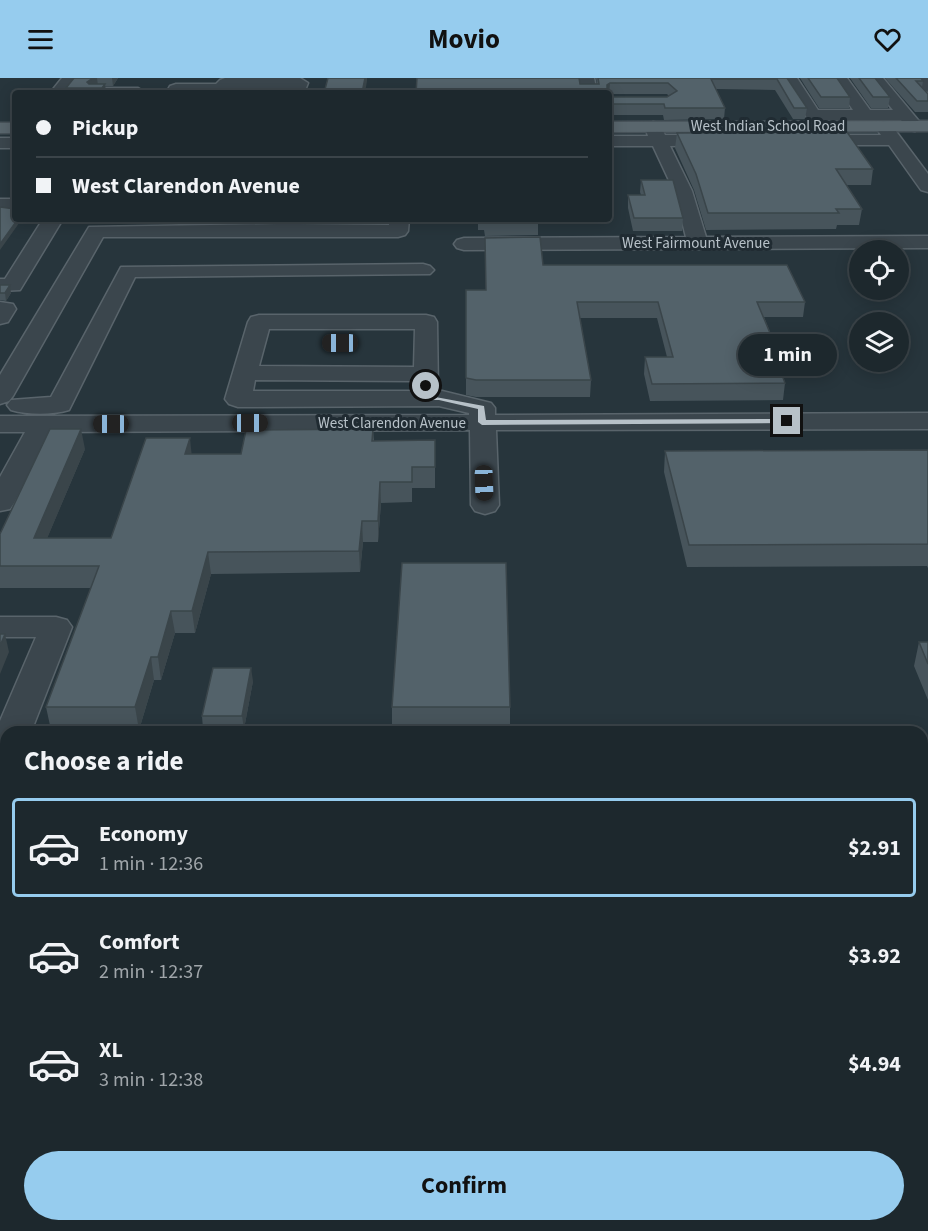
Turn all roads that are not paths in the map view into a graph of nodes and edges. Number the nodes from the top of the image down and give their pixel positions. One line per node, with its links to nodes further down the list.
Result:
1 (70, 78): 8 (street)
2 (789, 78): 13 (street)
3 (839, 78): 12 (street)
4 (875, 78): 14 (street)
5 (919, 78): 7 (street)
6 (300, 85): 9 (street)
7 (928, 87)
8 (60, 90)
9 (176, 90)
10 (826, 96): 11 (street)
11 (839, 115): 12 (street); 13 (street)
12 (866, 115): 14 (street)
13 (817, 121): 16 (main road, West Indian School Road); 17 (main road, West Indian School Road)
14 (916, 122): 17 (main road, West Indian School Road)
15 (612, 127): 16 (street)
16 (657, 133): 17 (street); 28 (street)
17 (888, 133): 18 (street)
18 (928, 186)
19 (51, 222): 33 (street)
20 (399, 222): 22 (street)
21 (597, 224): 27 (street)
22 (288, 225): 23 (street)
23 (147, 231): 32 (street); 38 (street)
24 (468, 238): 26 (street, West Fairmount Avenue)
25 (928, 242): 29 (street, West Fairmount Avenue)
26 (557, 243): 27 (street, West Fairmount Avenue); 30 (street)
27 (625, 243): 30 (street, West Fairmount Avenue)
28 (698, 243): 29 (street, West Fairmount Avenue); 30 (street, West Fairmount Avenue)
29 (736, 243): 30 (street)
30 (657, 251)
31 (423, 270): 32 (street)
32 (128, 271): 42 (street)
33 (0, 285)
34 (0, 309): 35 (street)
35 (0, 317)
36 (245, 373): 37 (street); 37 (street); 40 (street)
37 (426, 374): 39 (street)
38 (0, 396)
39 (426, 398): 40 (street); 44 (street)
40 (238, 399): 42 (street)
41 (0, 405): 42 (street)
42 (51, 415): 44 (street, West Clarendon Avenue); 45 (street, West Clarendon Avenue); 46 (street)
43 (928, 421): 44 (street, West Clarendon Avenue)
44 (482, 422): 47 (street)
45 (0, 424)
46 (0, 503)
47 (485, 505)
48 (0, 627): 49 (street)
49 (15, 726)

